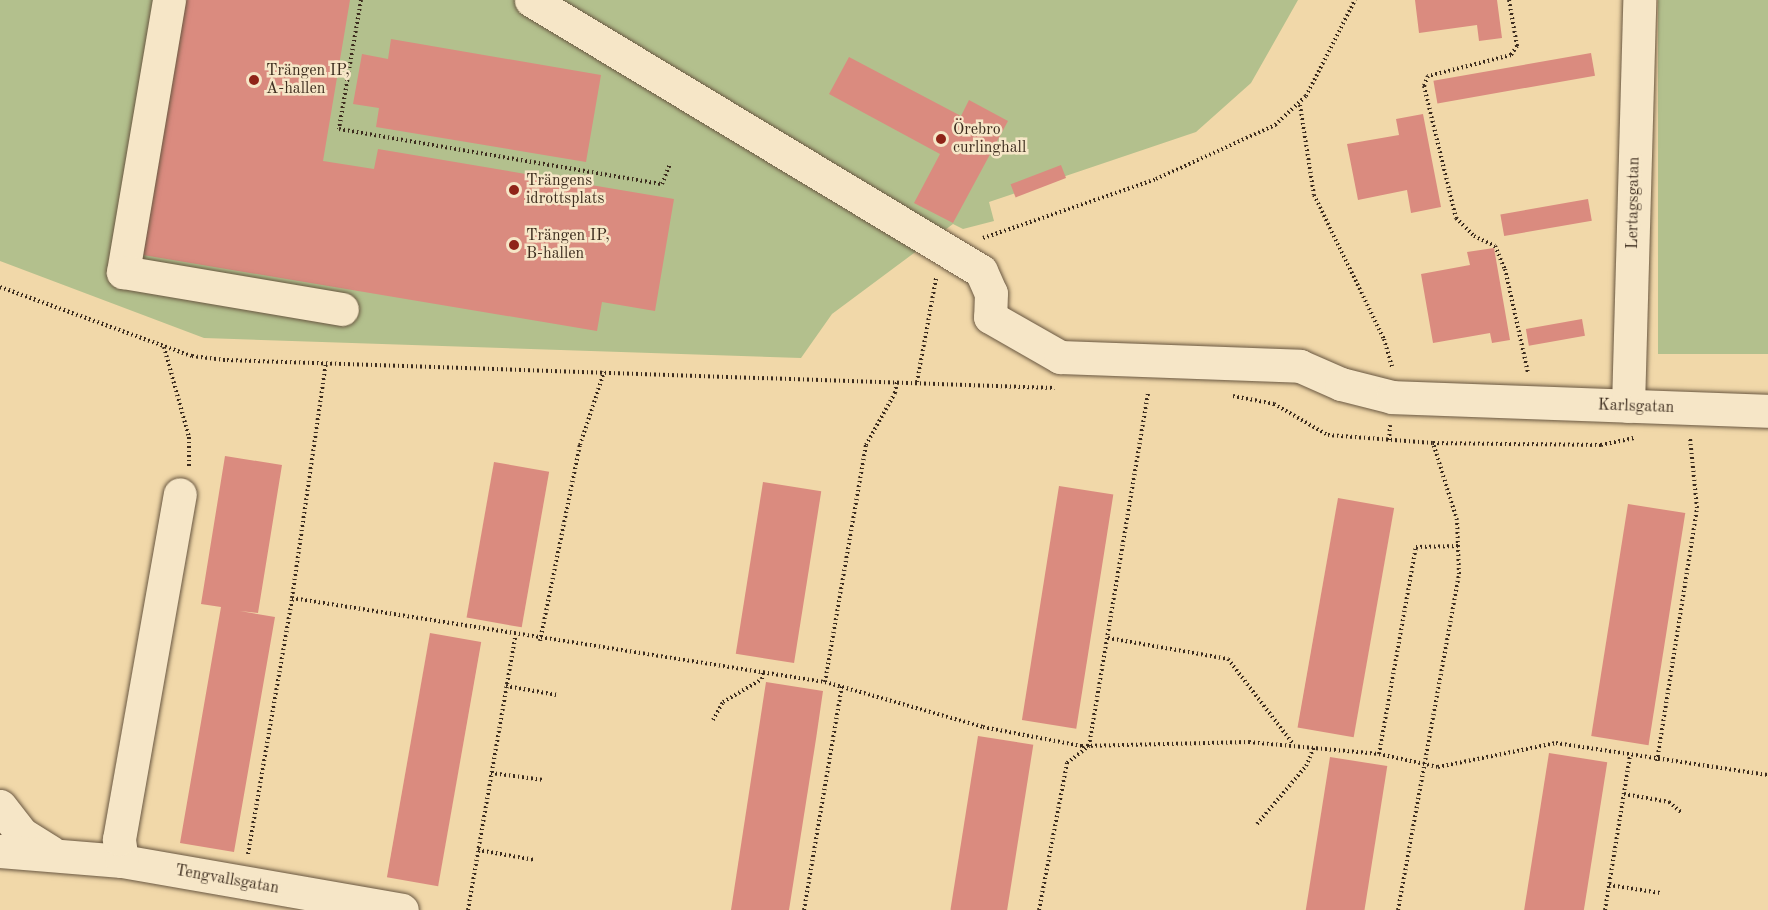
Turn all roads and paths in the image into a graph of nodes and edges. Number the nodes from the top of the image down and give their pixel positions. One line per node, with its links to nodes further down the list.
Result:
1 (169, 0): 11 (street)
2 (361, 0): 8 (path)
3 (531, 0): 9 (street)
4 (1355, 0): 7 (path)
5 (1509, 0): 15 (path)
6 (1639, 0): 24 (street, Lertagsgatan)
7 (1300, 105): 9 (path); 23 (path)
8 (670, 164)
9 (949, 251): 17 (path); 23 (street, Karlsgatan)
10 (0, 288): 12 (path)
11 (342, 309)
12 (163, 347): 13 (path); 30 (path)
13 (326, 363): 14 (path); 32 (path)
14 (604, 372): 16 (path); 35 (path)
15 (1537, 376)
16 (897, 382): 17 (path); 37 (path)
17 (917, 382): 18 (path)
18 (1067, 388)
19 (1136, 391): 20 (path)
20 (1148, 392): 21 (path); 34 (path)
21 (1158, 392)
22 (1224, 395): 27 (path)
23 (1392, 398): 24 (street, Karlsgatan); 27 (path)
24 (1628, 406): 25 (street, Karlsgatan)
25 (1768, 411)
26 (1690, 432): 47 (path)
27 (1389, 440): 28 (path)
28 (1433, 443): 29 (path); 31 (path)
29 (1589, 445)
30 (180, 494): 60 (street)
31 (1459, 546): 45 (path); 48 (path)
32 (292, 598): 33 (path); 61 (path)
33 (515, 637): 35 (path); 39 (path)
34 (1108, 638): 42 (path); 43 (path)
35 (540, 641): 36 (path)
36 (763, 672): 37 (path); 41 (path)
37 (825, 682): 38 (path)
38 (842, 685): 42 (path); 66 (path)
39 (506, 686): 40 (path); 49 (path)
40 (557, 695)
41 (713, 720)
42 (1089, 746): 43 (path); 67 (path)
43 (1294, 746): 44 (path)
44 (1314, 747): 45 (path); 55 (path)
45 (1379, 754): 48 (path)
46 (1630, 756): 47 (path); 48 (path); 52 (path)
47 (1657, 761): 50 (path)
48 (1424, 766): 68 (path)
49 (491, 773): 51 (path); 56 (path)
50 (1768, 775)
51 (544, 780)
52 (1624, 794): 54 (path); 62 (path)
53 (0, 806): 58 (street, Tengvallsgatan)
54 (1682, 813)
55 (1257, 824)
56 (478, 850): 59 (path); 65 (path)
57 (0, 851): 58 (street, Tengvallsgatan)
58 (51, 852): 60 (street, Tengvallsgatan)
59 (535, 860)
60 (122, 861): 61 (street, Tengvallsgatan)
61 (243, 882): 64 (street, Tengvallsgatan)
62 (1609, 885): 63 (path); 69 (path)
63 (1660, 893)
64 (402, 910)
65 (468, 910)
66 (804, 910)
67 (1039, 910)
68 (1398, 910)
69 (1605, 910)

